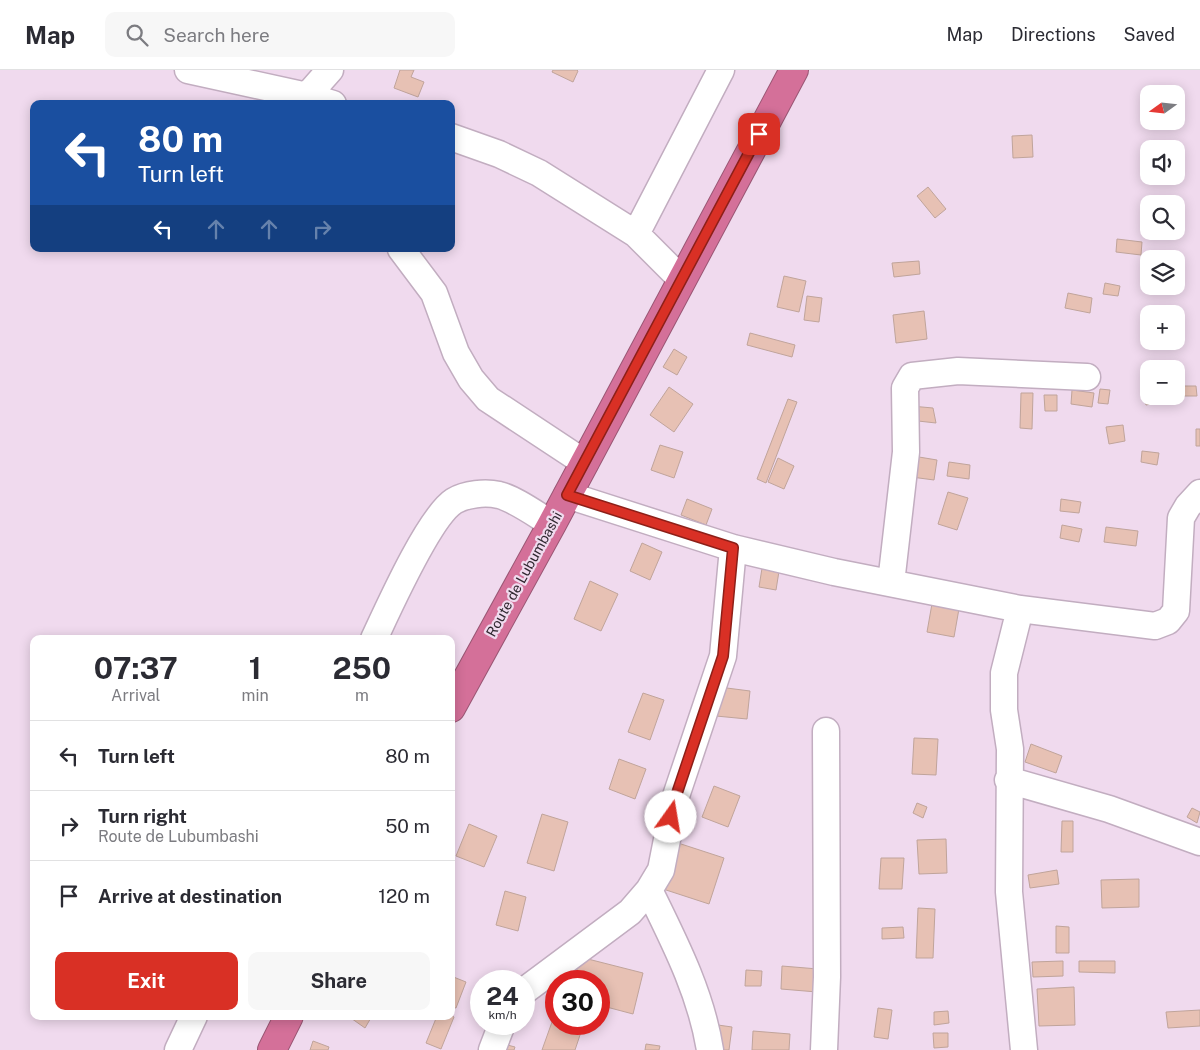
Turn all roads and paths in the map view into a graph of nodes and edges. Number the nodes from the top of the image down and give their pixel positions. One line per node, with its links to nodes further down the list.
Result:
1 (330, 70): 5 (street)
2 (721, 70): 9 (street)
3 (794, 70): 11 (highway, Route de Lubumbashi)
4 (193, 71): 5 (street); 6 (street)
5 (307, 96): 7 (street)
6 (248, 100)
7 (320, 100)
8 (455, 139): 9 (street)
9 (636, 234): 11 (street)
10 (403, 252): 13 (street)
11 (682, 280): 13 (highway, Route de Lubumbashi)
12 (1087, 377): 18 (street)
13 (585, 463): 15 (highway, Route de Lubumbashi)
14 (1200, 493): 19 (street)
15 (567, 495): 16 (highway, Route de Lubumbashi); 17 (street)
16 (552, 524): 20 (street); 21 (highway, Route de Lubumbashi)
17 (733, 548): 18 (street); 25 (street)
18 (891, 583): 19 (street)
19 (1020, 609): 23 (street)
20 (376, 635)
21 (455, 701)
22 (826, 731): 34 (street)
23 (1008, 780): 24 (street); 35 (street)
24 (1200, 842)
25 (649, 890): 26 (street); 33 (street)
26 (535, 983)
27 (192, 1020): 30 (street)
28 (287, 1020): 31 (highway)
29 (498, 1035): 32 (street)
30 (178, 1050)
31 (272, 1050)
32 (492, 1050)
33 (710, 1050)
34 (824, 1050)
35 (1024, 1050)

